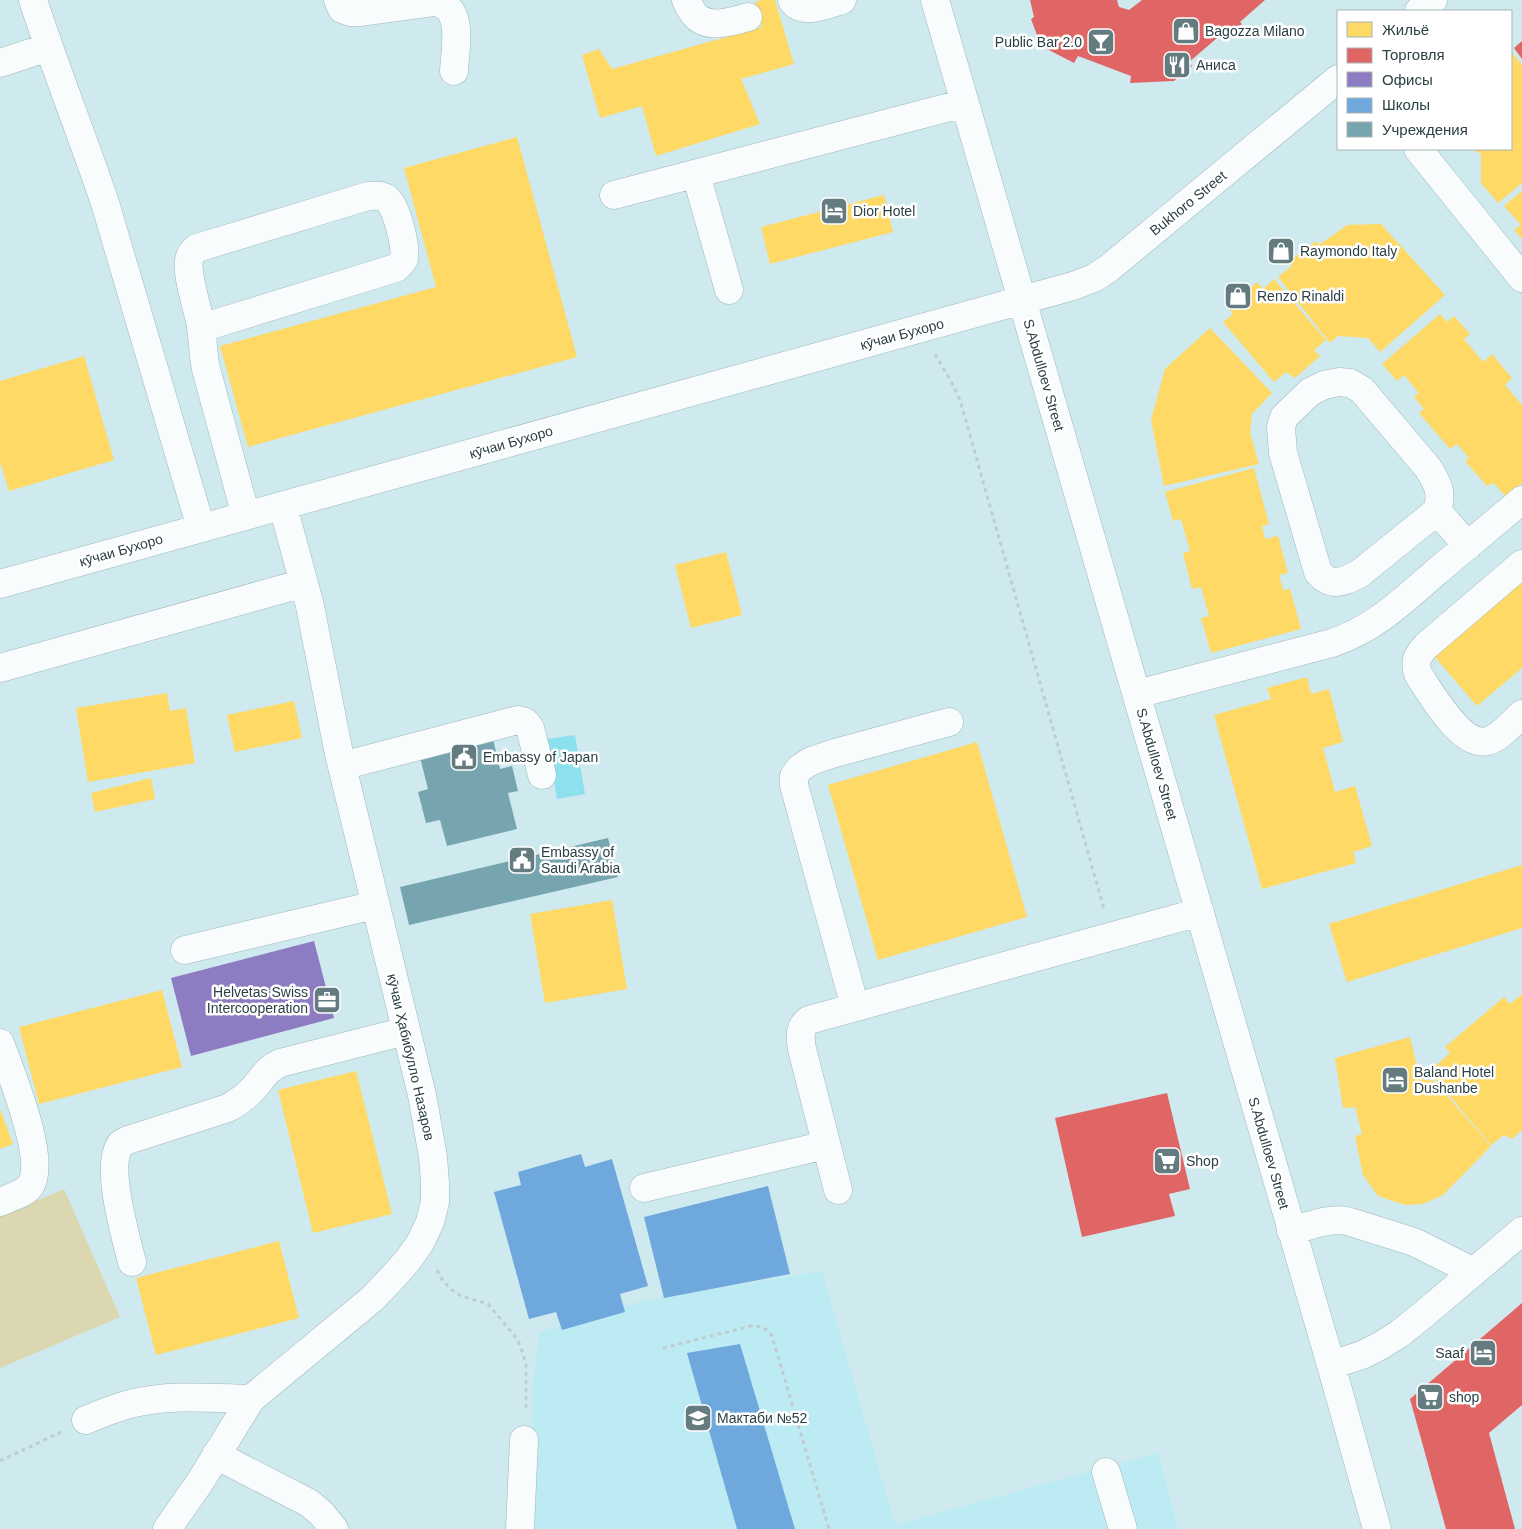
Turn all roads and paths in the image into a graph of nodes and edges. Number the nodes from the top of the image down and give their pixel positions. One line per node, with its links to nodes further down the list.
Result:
1 (33, 0): 10 (street)
2 (338, 0): 12 (street)
3 (686, 0): 9 (street)
4 (792, 0): 5 (street)
5 (842, 0)
6 (935, 0): 14 (street, S.Abdulloev Street)
7 (1433, 0): 8 (street)
8 (1420, 10)
9 (748, 17)
10 (48, 47): 11 (street); 27 (street)
11 (0, 63)
12 (454, 71)
13 (1337, 80): 20 (street, Bukhoro Street)
14 (965, 103): 16 (street); 20 (street, S.Abdulloev Street)
15 (1419, 150): 18 (street)
16 (696, 174): 17 (street); 19 (street)
17 (614, 195)
18 (1522, 278)
19 (729, 290)
20 (1023, 301): 21 (street, кӯчаи Бухоро); 33 (street, S.Abdulloev Street)
21 (927, 327): 24 (street, кӯчаи Бухоро); 40 (path)
22 (201, 328): 22 (street); 26 (street)
23 (1522, 500): 28 (street)
24 (283, 506): 26 (street, кӯчаи Бухоро); 30 (street, кӯчаи Ҳабибулло Назаров)
25 (1437, 511): 25 (street); 28 (street)
26 (246, 516): 27 (street, кӯчаи Бухоро)
27 (201, 528): 31 (street, кӯчаи Бухоро)
28 (1468, 546): 33 (street)
29 (1522, 564): 34 (street)
30 (304, 582): 32 (street); 36 (street, кӯчаи Ҳабибулло Назаров)
31 (0, 584)
32 (0, 668)
33 (1137, 694): 39 (street, S.Abdulloev Street)
34 (1522, 714)
35 (949, 722): 42 (street)
36 (342, 766): 37 (street); 38 (street, кӯчаи Ҳабибулло Назаров)
37 (542, 775)
38 (376, 905): 41 (street); 43 (street, кӯчаи Ҳабибулло Назаров)
39 (1200, 912): 40 (street); 49 (street, S.Abdulloev Street)
40 (1111, 936): 42 (street)
41 (184, 950)
42 (854, 1007): 45 (street)
43 (406, 1031): 51 (street, кӯчаи Ҳабибулло Назаров); 52 (street)
44 (0, 1043): 48 (street)
45 (826, 1145): 46 (street); 47 (street)
46 (644, 1188)
47 (838, 1190)
48 (0, 1202)
49 (1291, 1231): 53 (street); 55 (street, S.Abdulloev Street)
50 (1522, 1231): 53 (street)
51 (420, 1243): 56 (street, кӯчаи Ҳабибулло Назаров); 58 (path)
52 (132, 1262)
53 (1474, 1272): 55 (street)
54 (663, 1348): 65 (path)
55 (1331, 1365): 67 (street, S.Abdulloev Street)
56 (251, 1399): 57 (street); 59 (street, кӯчаи Ҳабибулло Назаров)
57 (86, 1420): 60 (path)
58 (524, 1440): 64 (street)
59 (216, 1455): 62 (street, кӯчаи Ҳабибулло Назаров); 63 (street)
60 (0, 1461)
61 (1106, 1472): 66 (street)
62 (167, 1529)
63 (334, 1529)
64 (520, 1529)
65 (829, 1529)
66 (1123, 1529)
67 (1377, 1529)

